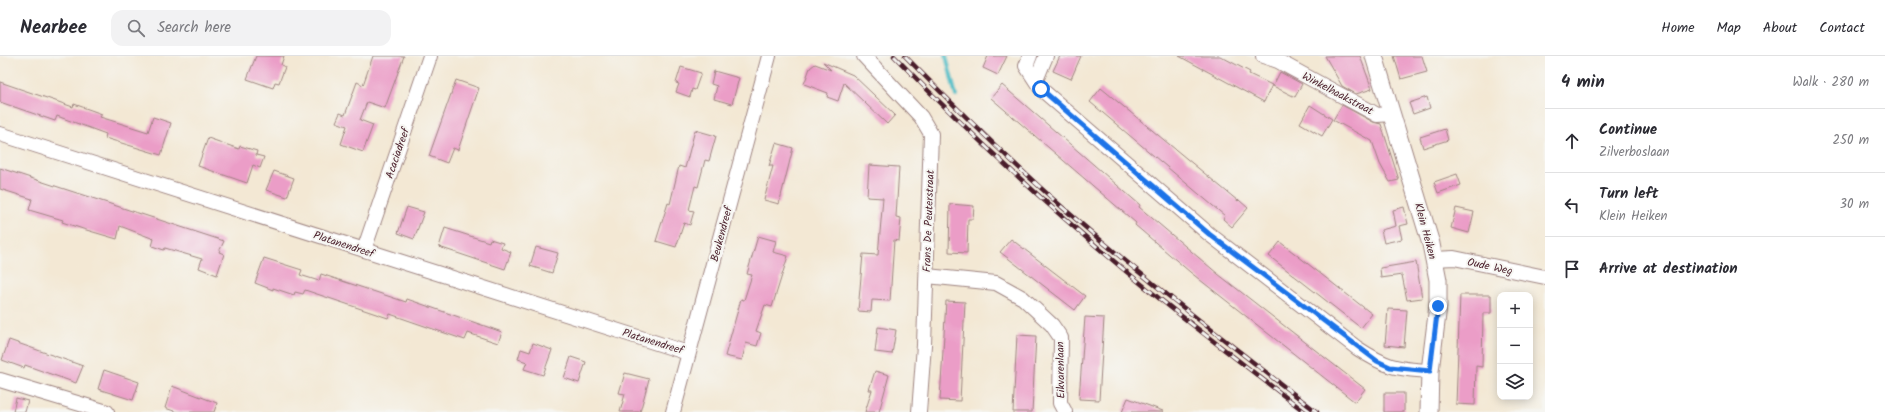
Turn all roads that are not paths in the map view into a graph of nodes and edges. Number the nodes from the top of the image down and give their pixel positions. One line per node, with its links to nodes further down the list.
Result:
1 (430, 56): 11 (street, Acaciadreef)
2 (769, 56): 15 (street, Beukendreef)
3 (864, 56): 13 (street, Frans De Peuterstraat)
4 (1030, 56): 8 (street)
5 (1046, 56): 8 (street)
6 (1263, 56): 9 (street, Winkelhaakstraat)
7 (1374, 56): 9 (street, Klein Heiken)
8 (1036, 80): 16 (street)
9 (1392, 114): 12 (street, Klein Heiken)
10 (0, 134): 11 (street, Platanendreef)
11 (364, 250): 15 (street, Platanendreef)
12 (1434, 259): 14 (street, Oude Weg); 16 (street, Klein Heiken)
13 (927, 276): 20 (street, Frans De Peuterstraat); 21 (street, Eikvarenlaan)
14 (1545, 277)
15 (688, 352): 19 (street, Beukendreef)
16 (1430, 371): 22 (street, Klein Heiken)
17 (0, 380): 18 (street)
18 (106, 412)
19 (673, 412)
20 (919, 412)
21 (1065, 412)
22 (1428, 412)

